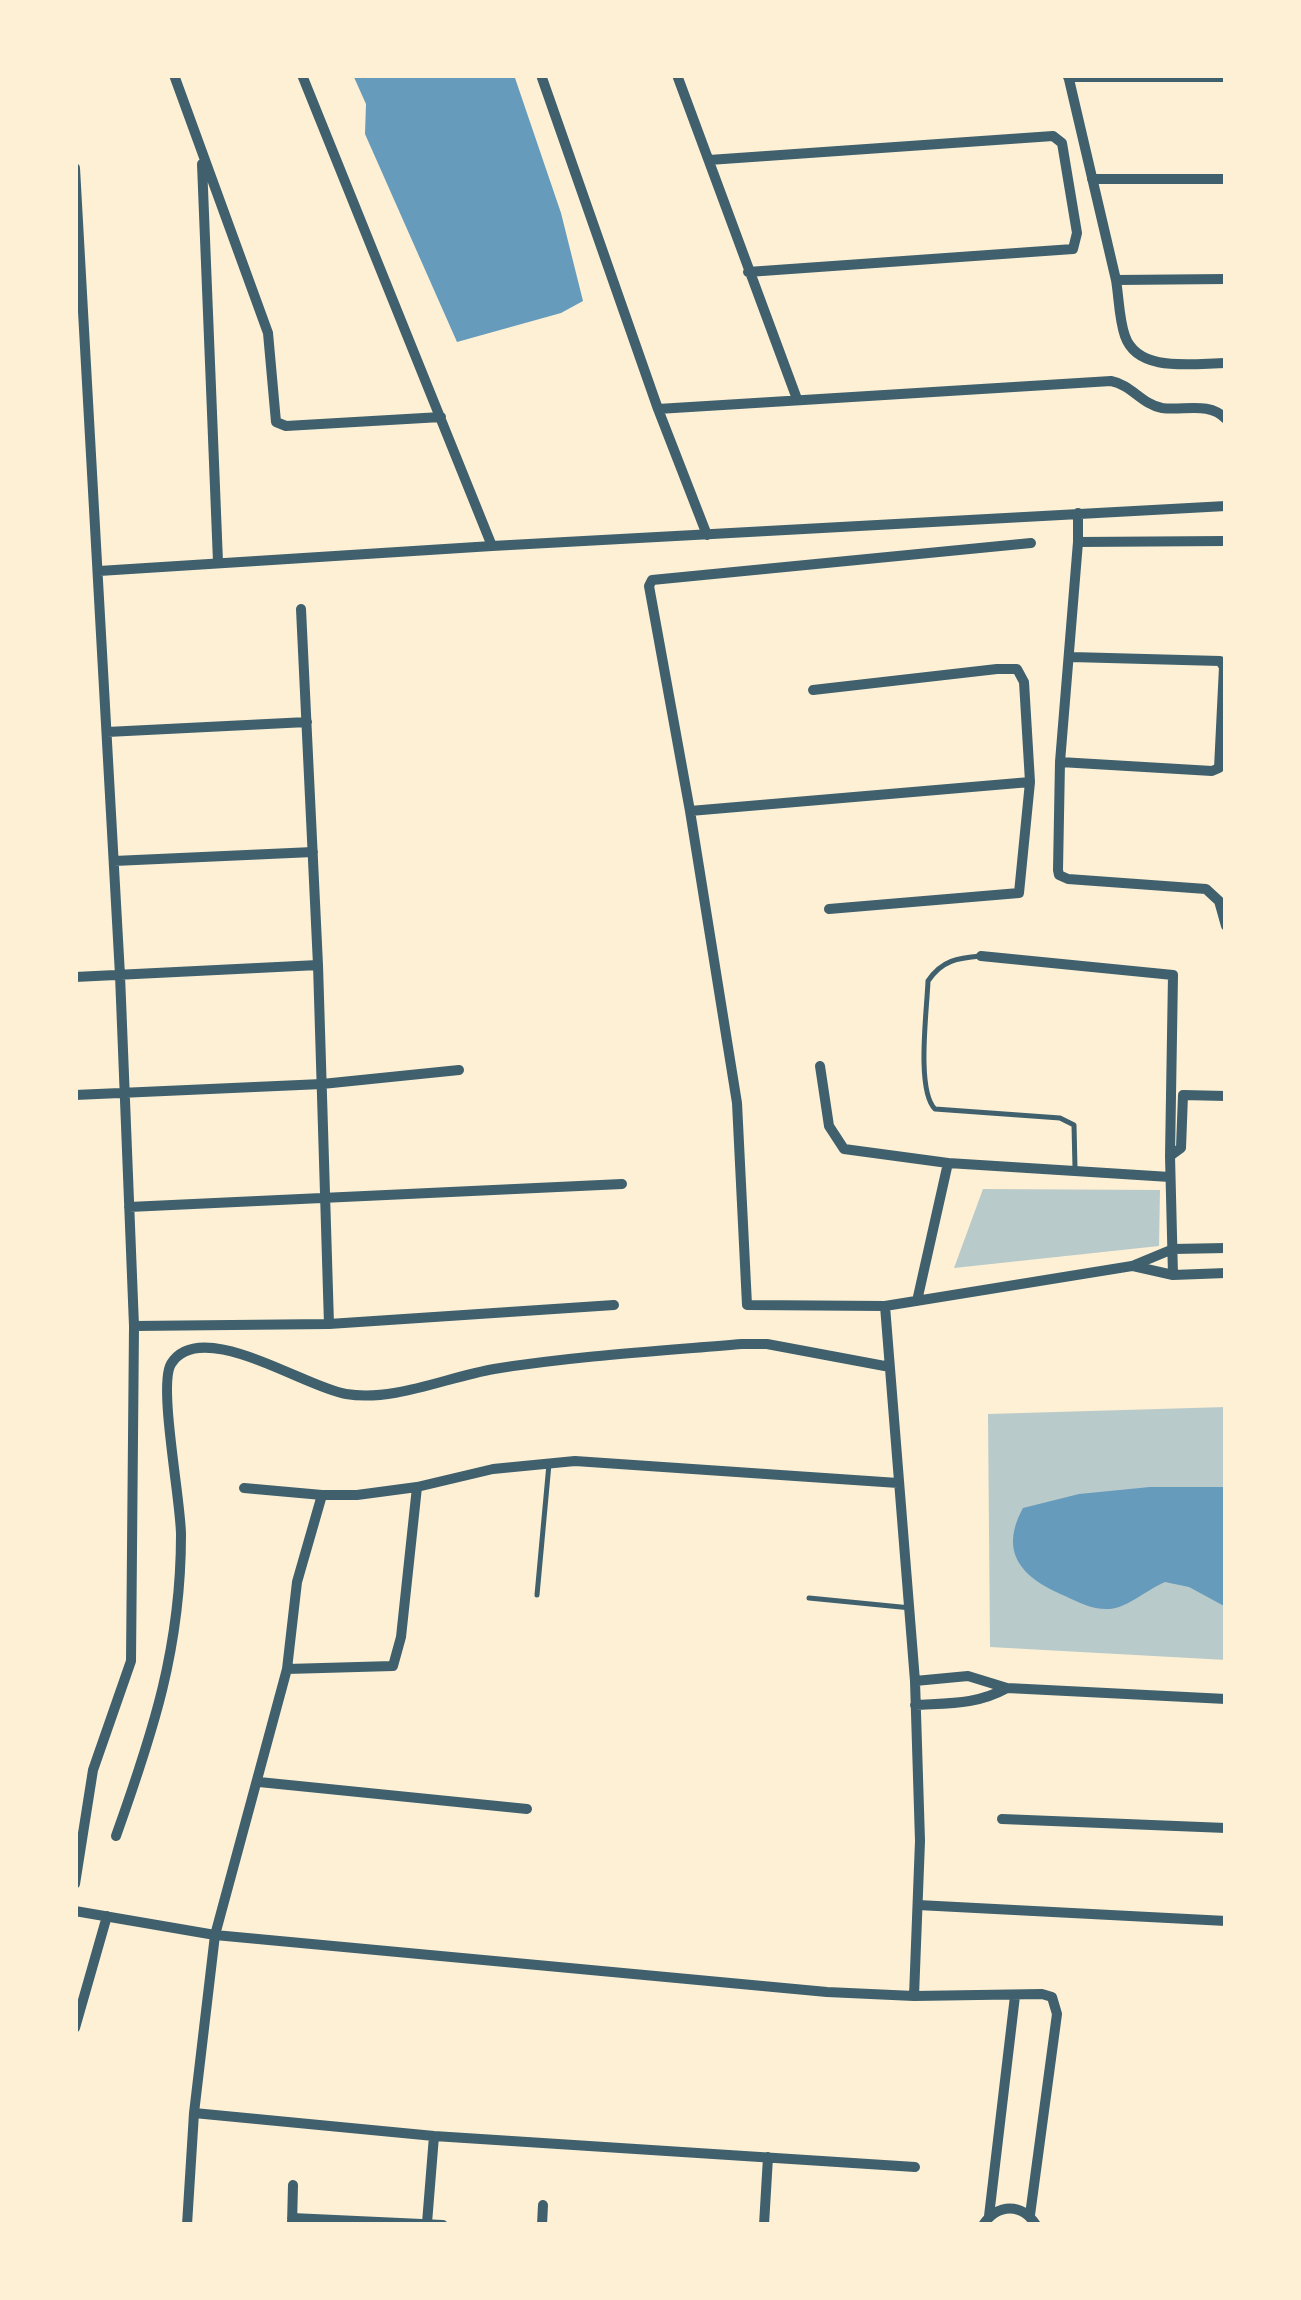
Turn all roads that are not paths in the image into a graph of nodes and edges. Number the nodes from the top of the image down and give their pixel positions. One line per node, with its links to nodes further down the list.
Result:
1 (174, 75): 7 (street)
2 (302, 75): 18 (street)
3 (541, 75): 17 (street)
4 (678, 75): 8 (street)
5 (1068, 76): 6 (street); 10 (street)
6 (1226, 77)
7 (201, 152): 18 (street); 27 (street)
8 (708, 160): 12 (street); 12 (street)
9 (75, 168): 28 (street)
10 (1092, 179): 11 (street); 13 (street)
11 (1226, 179)
12 (748, 272): 16 (street)
13 (1116, 280): 14 (street); 15 (street)
14 (1226, 280)
15 (1226, 364)
16 (797, 399): 17 (street); 19 (street)
17 (658, 409): 22 (street)
18 (441, 417): 26 (street)
19 (1226, 418)
20 (1226, 506): 21 (street)
21 (1078, 513): 22 (street); 24 (street)
22 (707, 534): 26 (street)
23 (1224, 541): 24 (street)
24 (1078, 542): 30 (street)
25 (1031, 543): 36 (street)
26 (492, 546): 27 (street)
27 (218, 562): 28 (street)
28 (99, 571): 33 (street)
29 (300, 609): 32 (street)
30 (1071, 657): 34 (street); 34 (street)
31 (814, 690): 35 (street)
32 (306, 722): 33 (street); 37 (street)
33 (107, 732): 38 (street)
34 (1060, 762): 40 (street)
35 (1030, 782): 36 (street); 39 (street)
36 (690, 811): 65 (street)
37 (313, 852): 38 (street); 42 (street)
38 (114, 861): 43 (street)
39 (829, 909)
40 (1226, 926)
41 (982, 956): 51 (street); 53 (lane)
42 (318, 965): 43 (street); 47 (street)
43 (120, 975): 44 (street); 48 (street)
44 (75, 977)
45 (820, 1066): 52 (street)
46 (460, 1070): 47 (street)
47 (322, 1084): 48 (street); 56 (street)
48 (124, 1093): 49 (street); 57 (street)
49 (75, 1095)
50 (1226, 1096): 51 (street)
51 (1170, 1156): 54 (street)
52 (948, 1163): 53 (street); 63 (street)
53 (1075, 1171): 54 (street)
54 (1170, 1177): 59 (street)
55 (622, 1184): 56 (street)
56 (326, 1196): 57 (street); 66 (street)
57 (128, 1206): 67 (street)
58 (1226, 1248): 59 (street)
59 (1173, 1249): 60 (street); 61 (street)
60 (1132, 1266): 61 (street); 63 (street)
61 (1173, 1274): 62 (street)
62 (1226, 1274)
63 (917, 1301): 65 (street)
64 (614, 1305): 66 (street)
65 (885, 1306): 68 (street)
66 (330, 1324): 67 (street)
67 (134, 1326): 87 (street)
68 (890, 1367): 70 (street); 86 (street)
69 (549, 1462): 70 (street); 71 (street); 74 (lane)
70 (898, 1483): 76 (street)
71 (417, 1487): 73 (street); 77 (street)
72 (244, 1488): 73 (street)
73 (322, 1496): 77 (street)
74 (537, 1596)
75 (809, 1598): 76 (lane)
76 (911, 1608): 78 (street)
77 (287, 1669): 82 (street)
78 (914, 1681): 79 (street); 81 (street)
79 (1007, 1688): 80 (street); 81 (street)
80 (1226, 1699)
81 (915, 1705): 88 (street)
82 (259, 1782): 83 (street); 92 (street)
83 (527, 1809)
84 (1002, 1819): 85 (street)
85 (1226, 1828)
86 (116, 1836)
87 (75, 1884)
88 (918, 1905): 91 (street); 93 (street)
89 (75, 1911): 90 (street)
90 (107, 1916): 92 (street); 95 (street)
91 (1226, 1921)
92 (215, 1934): 93 (street); 96 (street)
93 (914, 1996): 94 (street)
94 (1015, 1996): 102 (street); 103 (street)
95 (75, 2028)
96 (194, 2113): 97 (street); 106 (street)
97 (434, 2136): 98 (street); 105 (street)
98 (768, 2157): 99 (street); 109 (street)
99 (914, 2168)
100 (293, 2185): 104 (street)
101 (542, 2205): 108 (street)
102 (986, 2220): 103 (street)
103 (1033, 2220)
104 (292, 2221): 105 (street)
105 (426, 2223): 107 (street)
106 (186, 2225)
107 (444, 2225)
108 (542, 2225)
109 (764, 2225)

